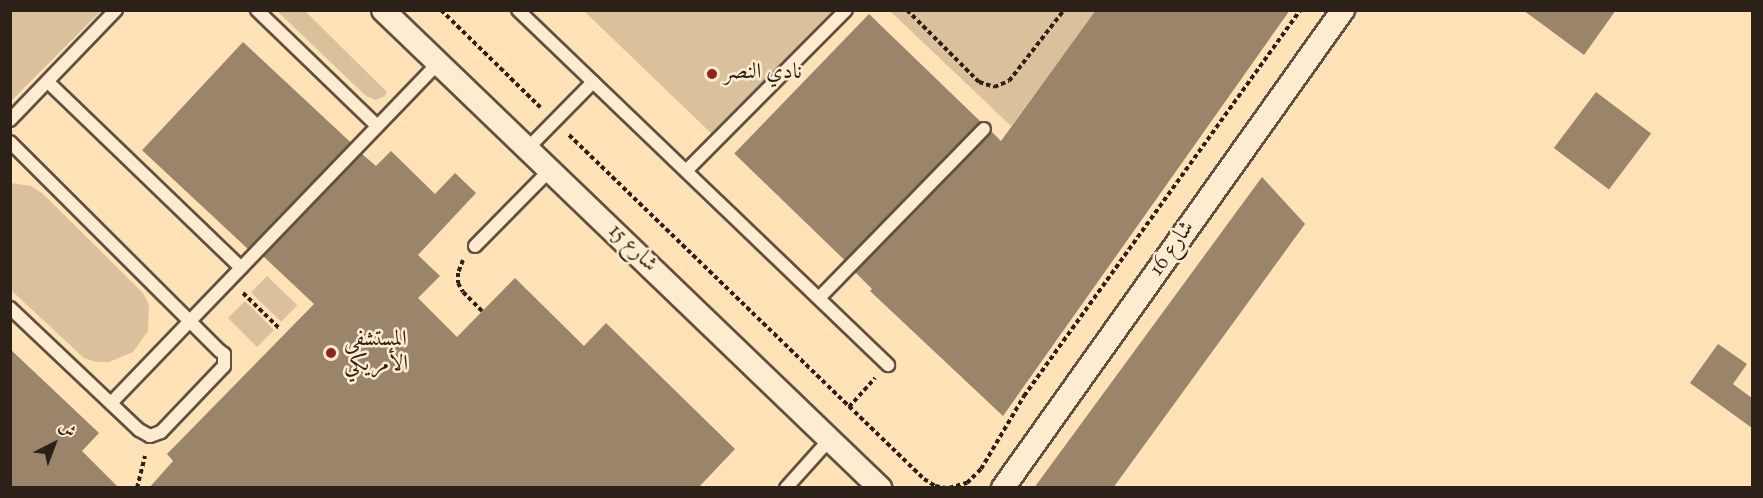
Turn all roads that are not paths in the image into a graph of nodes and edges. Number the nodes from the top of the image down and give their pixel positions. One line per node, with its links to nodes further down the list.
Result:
1 (117, 10): 8 (lane)
2 (257, 10): 11 (lane)
3 (383, 10): 7 (street, شارع 15)
4 (518, 10): 9 (lane)
5 (846, 10): 16 (lane)
6 (1343, 10): 27 (street, شارع 16)
7 (438, 63): 11 (lane); 14 (street, شارع 15)
8 (48, 82): 10 (lane); 18 (lane)
9 (593, 82): 14 (lane); 16 (lane)
10 (10, 120)
11 (377, 126): 18 (lane)
12 (984, 129): 19 (lane)
13 (10, 142): 21 (lane)
14 (527, 149): 15 (street, شارع 15)
15 (550, 170): 17 (lane); 24 (street, شارع 15)
16 (686, 171): 19 (lane)
17 (475, 246)
18 (241, 268): 21 (lane)
19 (819, 298): 22 (lane)
20 (10, 308): 23 (lane)
21 (190, 321): 23 (lane); 23 (lane)
22 (888, 364)
23 (111, 403)
24 (830, 439): 25 (lane); 26 (street, شارع 15)
25 (786, 488)
26 (880, 488)
27 (1004, 488)

